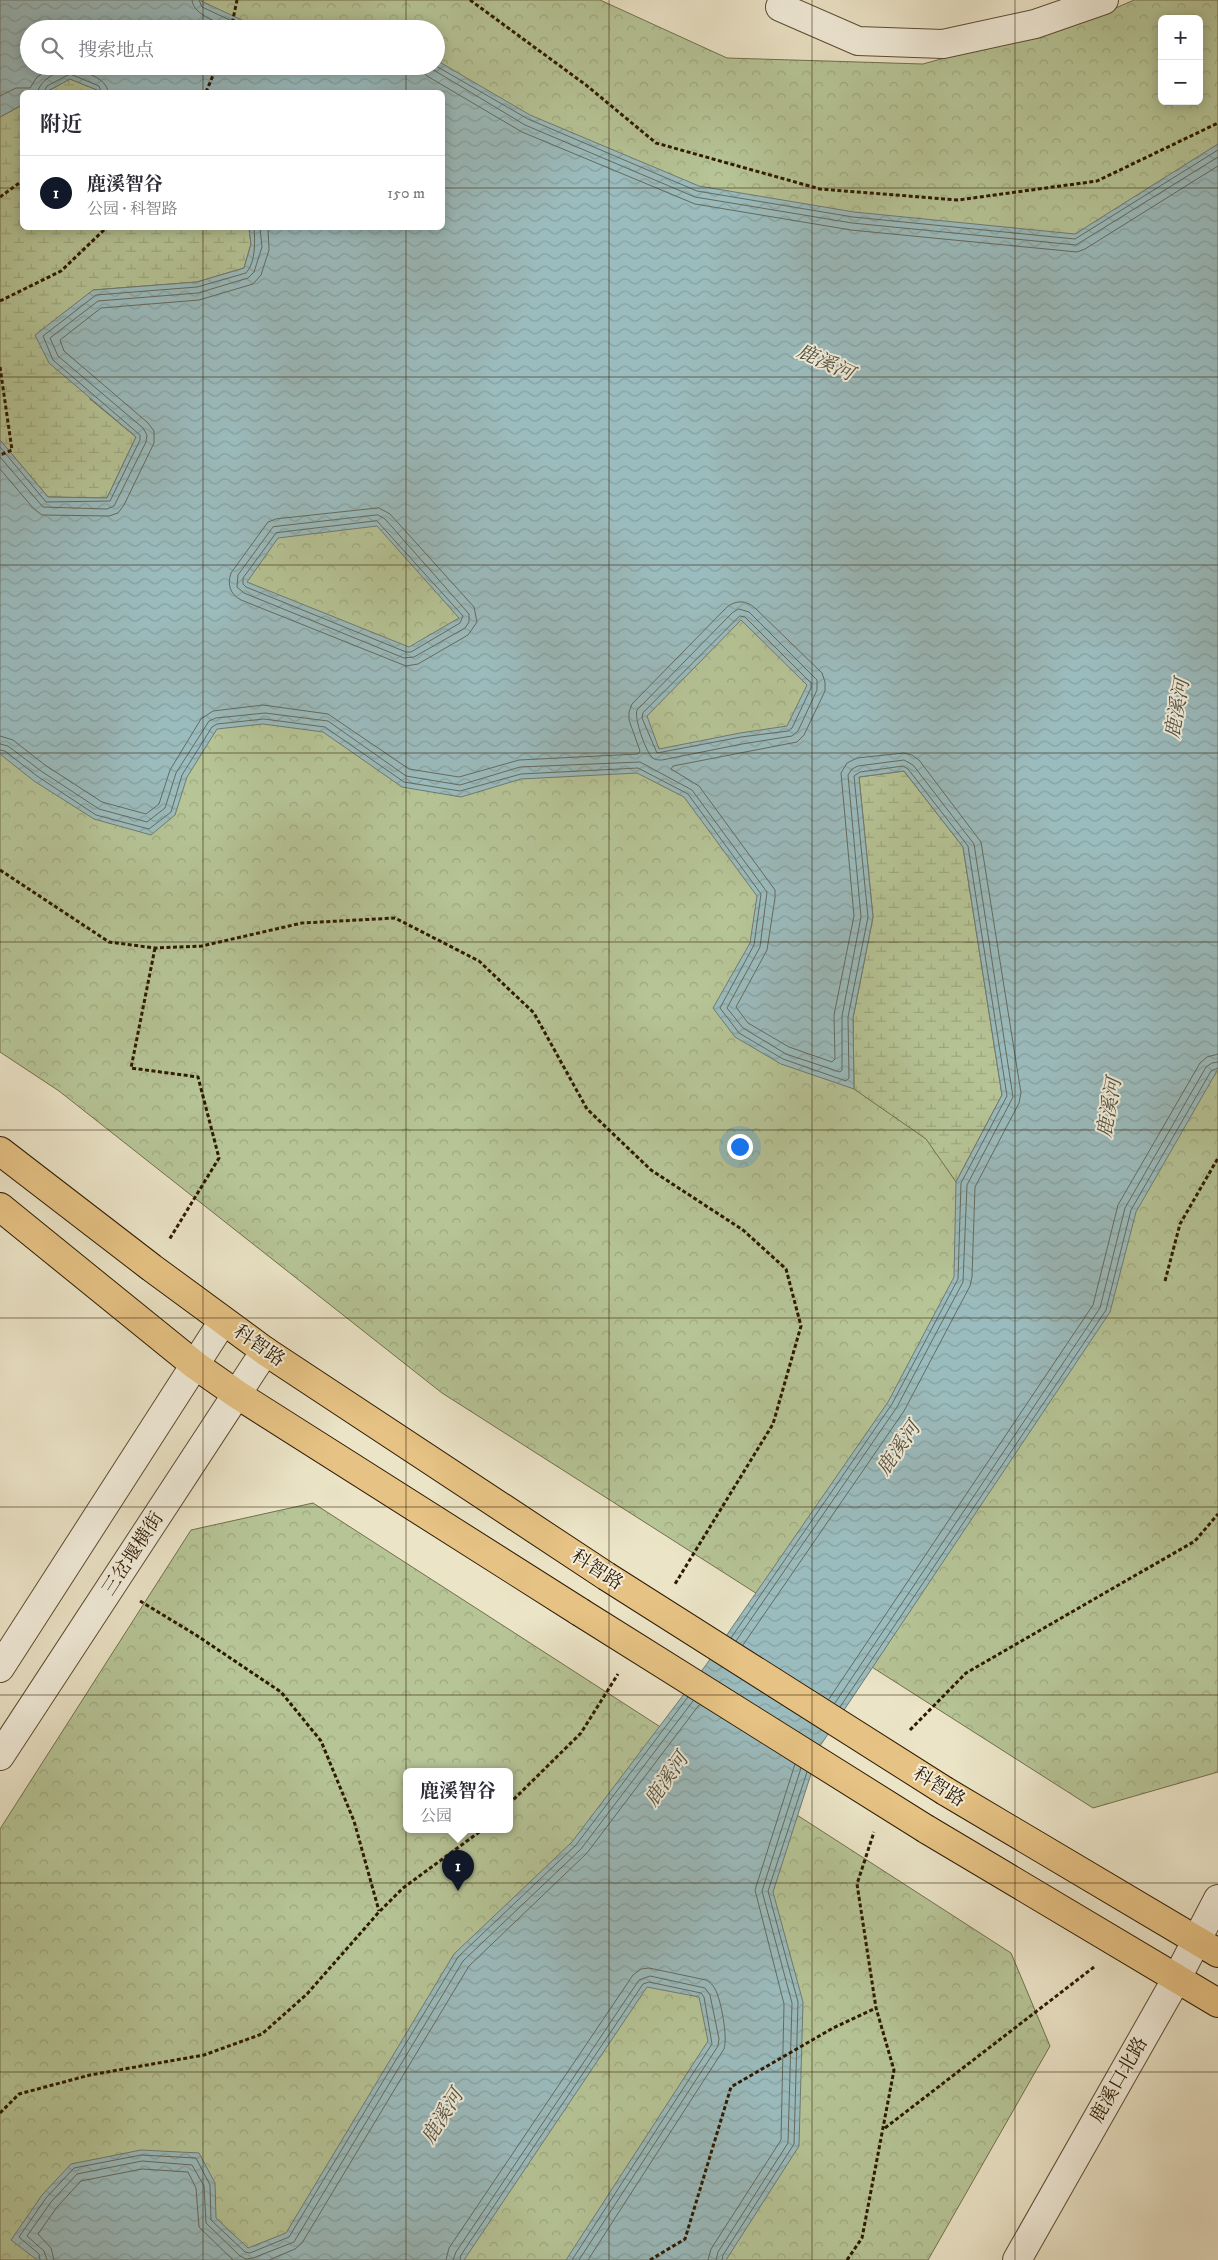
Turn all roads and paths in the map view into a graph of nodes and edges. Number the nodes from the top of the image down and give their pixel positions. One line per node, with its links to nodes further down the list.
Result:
1 (238, 0): 5 (path)
2 (470, 0): 8 (path)
3 (816, 0): 4 (street)
4 (1104, 0)
5 (235, 20)
6 (213, 75): 7 (path)
7 (207, 90)
8 (1218, 123)
9 (20, 182): 10 (path)
10 (0, 197)
11 (104, 230): 12 (path)
12 (0, 301)
13 (0, 367): 14 (path)
14 (0, 455)
15 (0, 870): 16 (path)
16 (155, 948): 20 (path); 26 (path)
17 (0, 1151): 20 (main road, 科智路)
18 (1218, 1158): 21 (path)
19 (0, 1207): 24 (main road)
20 (152, 1268): 22 (main road, 科智路)
21 (1165, 1281)
22 (223, 1321): 23 (main road, 科智路); 24 (street)
23 (265, 1351): 25 (street, 三岔堰横街); 36 (main road, 科智路, bridge)
24 (195, 1366): 25 (main road); 29 (street)
25 (238, 1395): 27 (street, 三岔堰横街); 35 (main road, bridge)
26 (674, 1584)
27 (113, 1585): 30 (street, 三岔堰横街); 34 (path)
28 (622, 1667): 31 (path)
29 (0, 1668)
30 (0, 1756)
31 (513, 1800)
32 (478, 1833): 34 (path)
33 (1218, 1899): 36 (street, 鹿溪口北路)
34 (379, 1912): 40 (path)
35 (1122, 1945): 37 (main road); 41 (path)
36 (1207, 1946): 37 (street, 鹿溪口北路)
37 (1177, 1978): 38 (main road); 43 (street, 鹿溪口北路)
38 (1218, 2003)
39 (876, 2008): 42 (path)
40 (0, 2113)
41 (884, 2128)
42 (650, 2260)
43 (1017, 2260)

